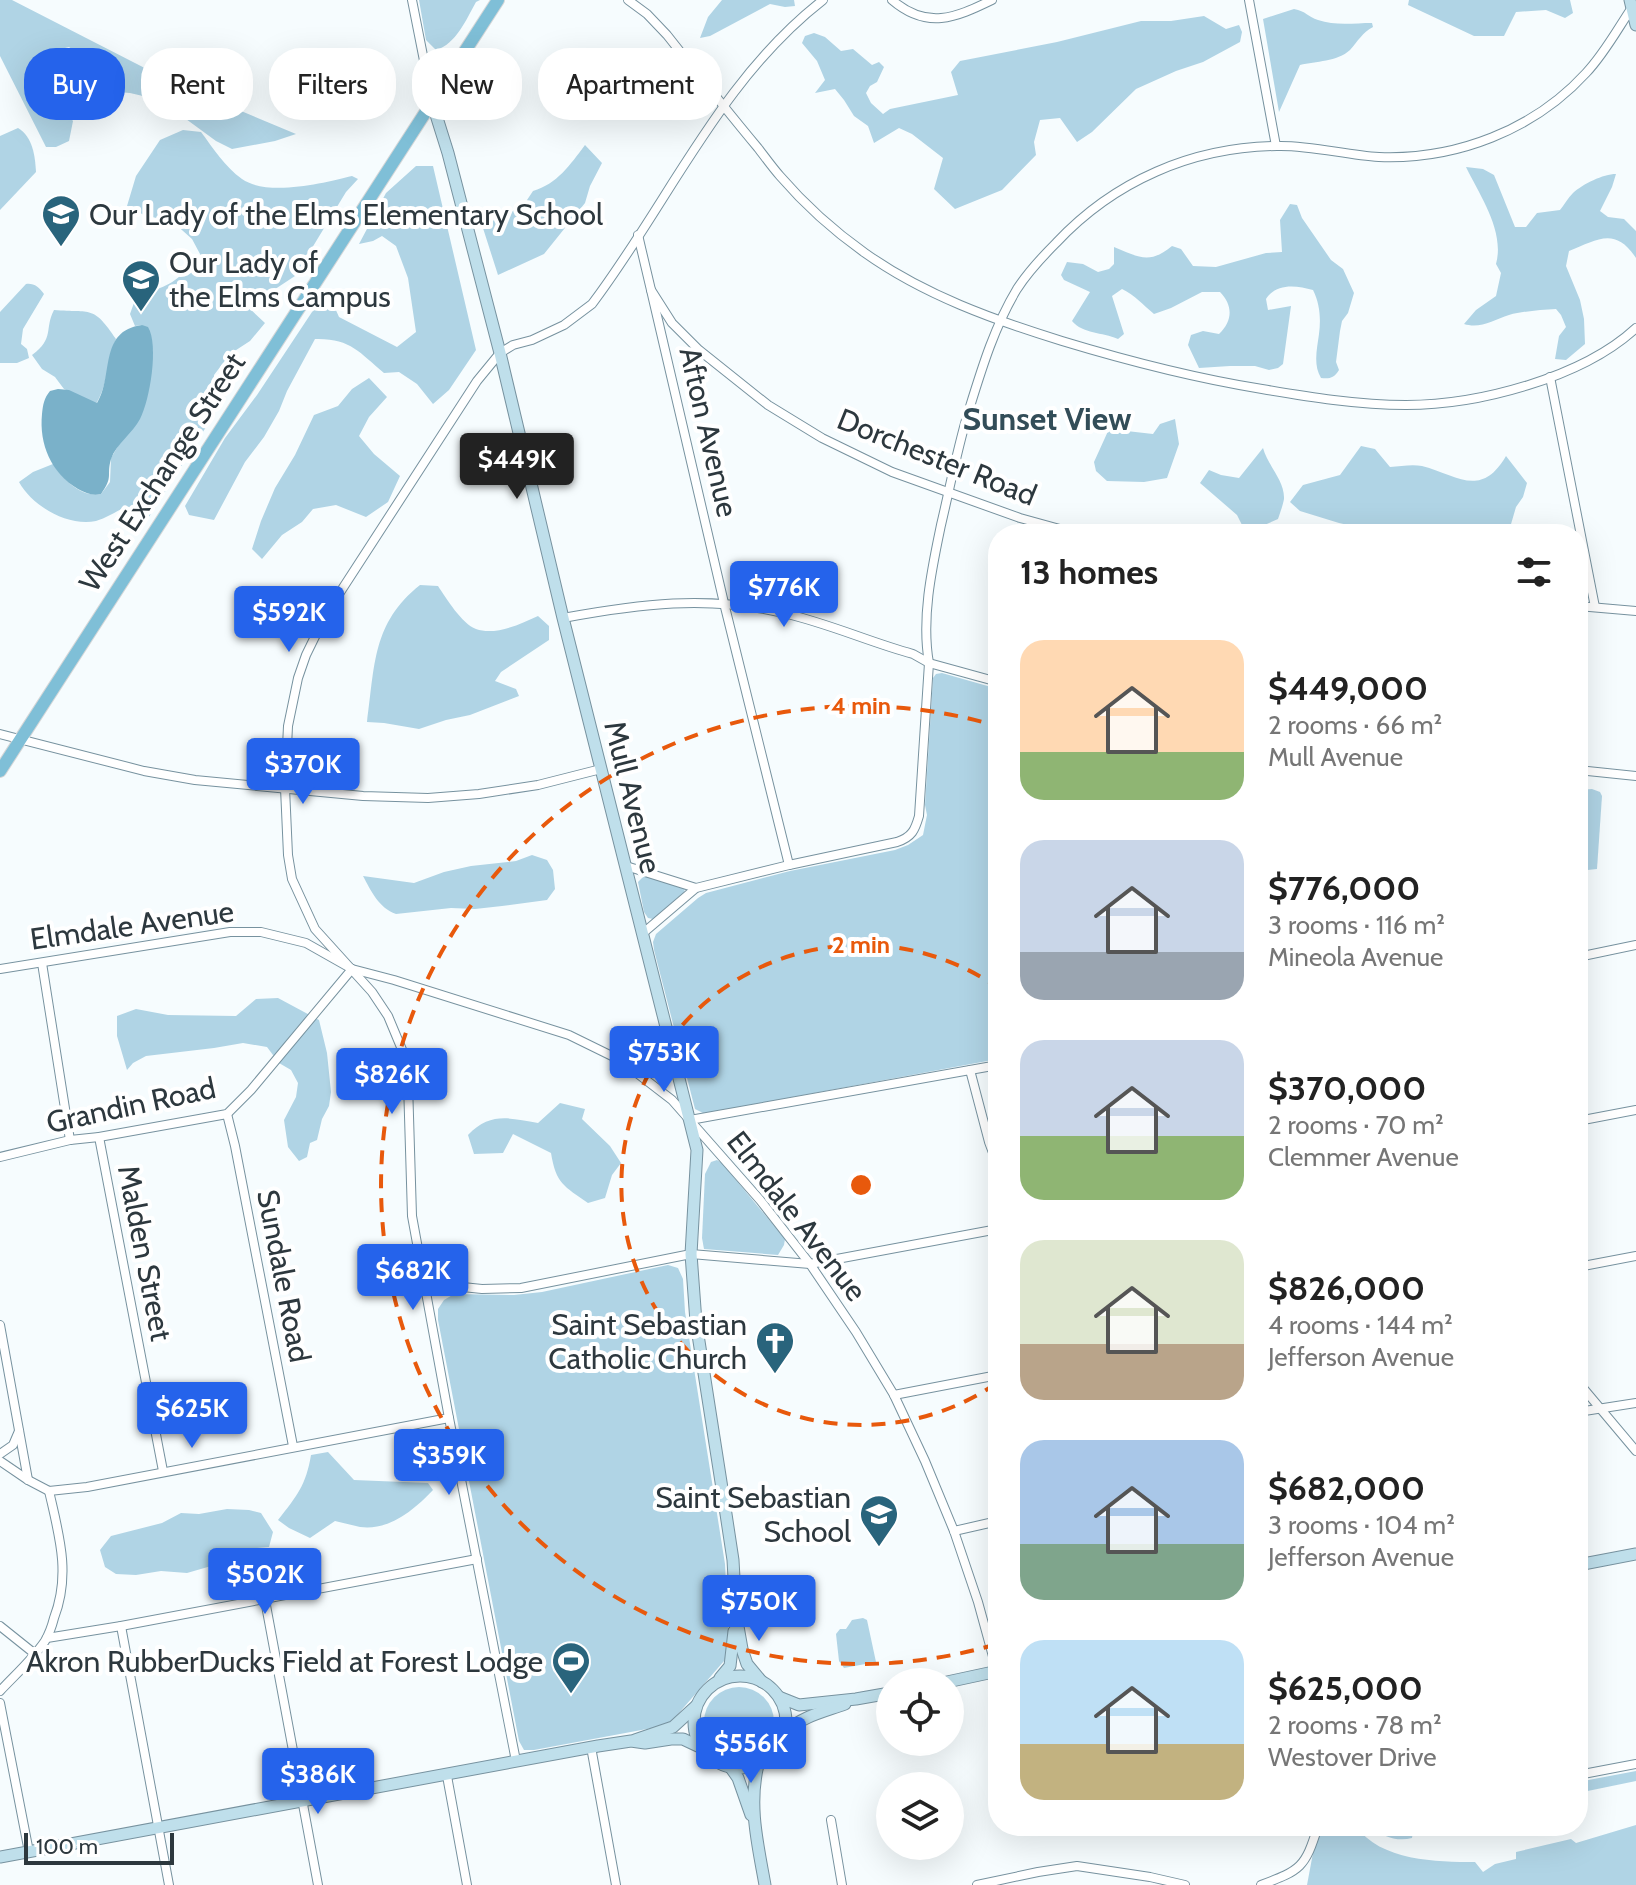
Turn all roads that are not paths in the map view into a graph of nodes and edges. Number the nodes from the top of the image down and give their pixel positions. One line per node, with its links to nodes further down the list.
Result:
1 (412, 0): 10 (street, Mull Avenue)
2 (498, 0): 11 (main road, West Exchange Street)
3 (628, 0): 12 (street)
4 (823, 0): 12 (street)
5 (892, 0): 6 (street)
6 (992, 0)
7 (1249, 0): 15 (street)
8 (1632, 6): 9 (street); 15 (street)
9 (1636, 25)
10 (421, 48)
11 (467, 48)
12 (723, 106): 16 (street); 18 (street)
13 (420, 120): 34 (main road, West Exchange Street)
14 (438, 120): 20 (street, Mull Avenue)
15 (1276, 146): 18 (street)
16 (638, 235): 17 (street, Dorchester Road); 20 (street)
17 (651, 290): 22 (street, Dorchester Road); 26 (street, Afton Avenue)
18 (1001, 321): 21 (street); 22 (street)
19 (1636, 328): 21 (street)
20 (500, 353): 30 (street, Mull Avenue); 39 (street)
21 (1550, 377): 24 (street)
22 (948, 492): 23 (street, Dorchester Road); 31 (street)
23 (1042, 524)
24 (1579, 524)
25 (1588, 571): 28 (street)
26 (724, 603): 30 (street); 31 (street); 40 (street, Afton Avenue)
27 (1588, 607): 28 (street)
28 (1595, 607): 29 (street)
29 (1636, 611)
30 (563, 618): 35 (street, Mull Avenue)
31 (929, 663): 32 (street); 40 (street)
32 (988, 679)
33 (0, 734): 34 (street)
34 (21, 739): 36 (main road, West Exchange Street); 39 (street)
35 (601, 769): 39 (street); 41 (street, Mull Avenue)
36 (0, 771)
37 (1588, 771): 38 (street)
38 (1636, 776)
39 (285, 788): 48 (street)
40 (789, 865): 42 (street)
41 (626, 866): 42 (street); 43 (street, Mull Avenue)
42 (696, 888): 43 (street)
43 (642, 934): 54 (street, Mull Avenue)
44 (1636, 945): 45 (street)
45 (1588, 955)
46 (42, 963): 47 (street, Elmdale Avenue); 48 (street, Elmdale Avenue); 57 (street)
47 (0, 969)
48 (352, 969): 52 (street, Grandin Road); 54 (street, Elmdale Avenue); 64 (street)
49 (988, 1067): 50 (street)
50 (970, 1070): 54 (street); 56 (street)
51 (1636, 1110): 53 (street)
52 (227, 1114): 55 (street, Grandin Road); 74 (street, Sundale Road)
53 (1588, 1119)
54 (690, 1120): 60 (street, Mull Avenue); 62 (street, Elmdale Avenue)
55 (99, 1137): 57 (street, Grandin Road); 78 (street, Malden Street)
56 (988, 1138)
57 (70, 1140): 58 (street, Grandin Road)
58 (0, 1157)
59 (988, 1231): 62 (street)
60 (691, 1254): 62 (street); 64 (street); 87 (street, Mull Avenue)
61 (1636, 1256): 63 (street)
62 (810, 1264): 68 (street, Elmdale Avenue)
63 (1588, 1265)
64 (424, 1283): 72 (street)
65 (0, 1325): 73 (street)
66 (988, 1377): 68 (street)
67 (1588, 1394): 70 (street)
68 (894, 1395): 82 (street, Elmdale Avenue)
69 (1636, 1403): 70 (street)
70 (1600, 1408): 71 (street); 75 (street)
71 (1588, 1410)
72 (449, 1418): 74 (street); 84 (street)
73 (20, 1431): 76 (street); 79 (street)
74 (293, 1446): 78 (street)
75 (1636, 1451)
76 (0, 1454)
77 (0, 1461): 79 (street)
78 (163, 1471): 80 (street)
79 (28, 1480): 80 (street)
80 (49, 1491): 90 (street)
81 (988, 1523): 82 (street)
82 (954, 1531): 91 (street, Elmdale Avenue)
83 (1636, 1554): 85 (street)
84 (477, 1559): 86 (street); 107 (street)
85 (1588, 1563)
86 (265, 1600): 89 (street); 113 (street)
87 (736, 1615): 95 (street, Mull Avenue); 96 (street, Mull Avenue)
88 (0, 1626): 92 (street)
89 (121, 1626): 90 (street); 116 (street)
90 (47, 1638): 92 (street)
91 (988, 1638)
92 (35, 1654): 97 (street)
93 (988, 1673): 94 (street)
94 (964, 1678)
95 (718, 1681): 96 (street); 102 (street)
96 (762, 1682): 99 (street)
97 (0, 1691)
98 (876, 1695): 100 (street)
99 (779, 1697): 100 (street); 103 (street)
100 (856, 1699): 103 (street)
101 (0, 1703): 118 (street)
102 (696, 1706): 104 (street); 106 (street)
103 (785, 1732): 109 (street)
104 (631, 1741): 105 (street); 106 (street)
105 (591, 1747): 107 (street); 124 (street)
106 (700, 1747): 110 (street)
107 (516, 1761): 112 (street)
108 (1636, 1764): 111 (street)
109 (758, 1765): 110 (street); 115 (street)
110 (731, 1768): 115 (street)
111 (1588, 1773)
112 (447, 1776): 113 (street); 123 (street)
113 (302, 1801): 116 (street); 122 (street)
114 (831, 1820): 126 (street)
115 (755, 1827): 125 (street)
116 (158, 1828): 118 (street); 121 (street)
117 (1315, 1836): 130 (street)
118 (29, 1852): 119 (street)
119 (0, 1857)
120 (1038, 1872): 127 (street); 128 (street); 129 (street)
121 (169, 1885)
122 (318, 1885)
123 (467, 1885)
124 (616, 1885)
125 (765, 1885)
126 (842, 1885)
127 (977, 1885)
128 (1041, 1885)
129 (1185, 1885)
130 (1261, 1885)

